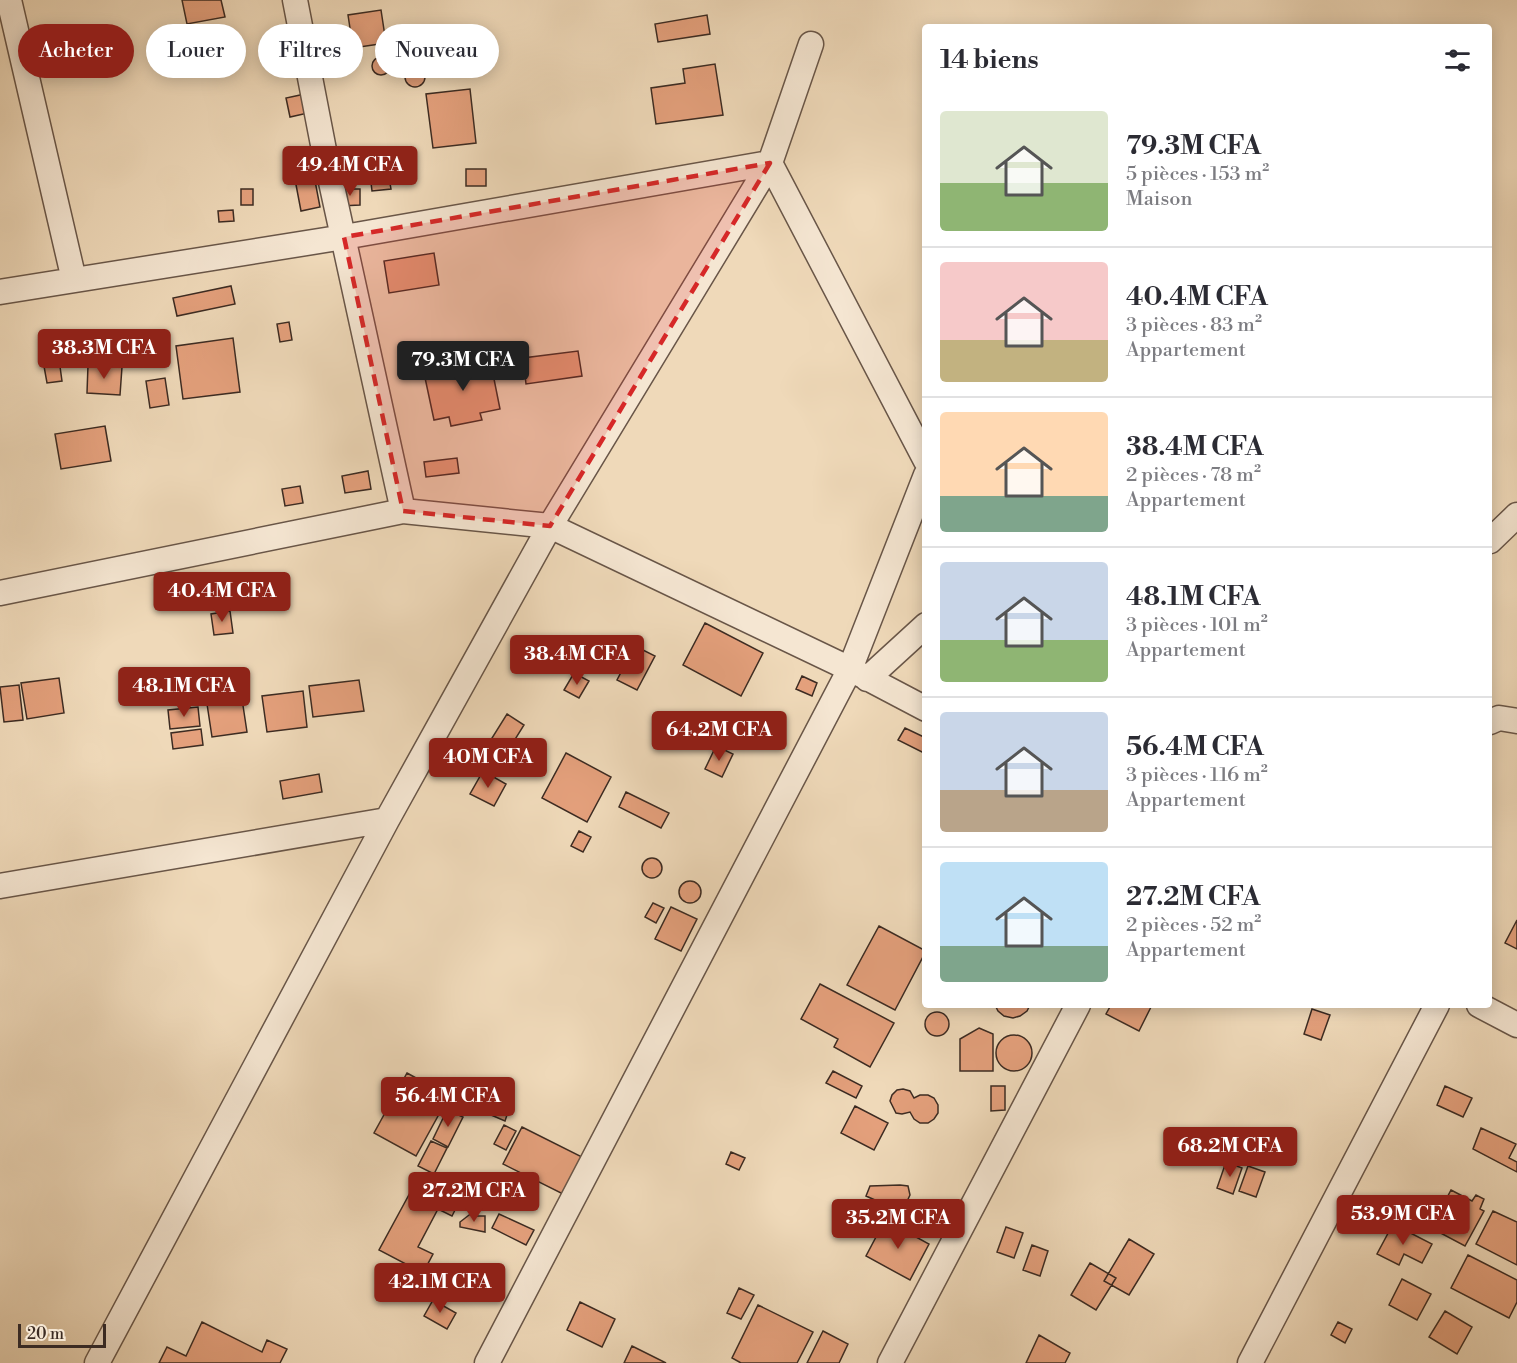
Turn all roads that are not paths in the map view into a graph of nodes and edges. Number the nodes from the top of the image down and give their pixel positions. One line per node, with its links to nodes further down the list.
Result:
1 (9, 0): 6 (street)
2 (295, 0): 5 (street)
3 (811, 44): 4 (street)
4 (770, 163): 5 (street); 8 (street); 12 (street)
5 (344, 237): 6 (street); 10 (street)
6 (74, 280): 7 (street)
7 (0, 292)
8 (922, 453)
9 (922, 487): 16 (street)
10 (403, 511): 12 (street); 14 (street)
11 (1517, 515): 13 (street)
12 (550, 526): 16 (street); 20 (street)
13 (1492, 539)
14 (0, 593)
15 (922, 628): 16 (street)
16 (859, 674): 17 (street); 27 (street)
17 (922, 707)
18 (1492, 721): 19 (street)
19 (1517, 721)
20 (387, 820): 21 (street); 26 (street)
21 (0, 886)
22 (1076, 1008): 28 (street)
23 (1435, 1008): 29 (street)
24 (1485, 1008): 25 (street)
25 (1517, 1025)
26 (97, 1363)
27 (487, 1363)
28 (890, 1363)
29 (1250, 1363)

